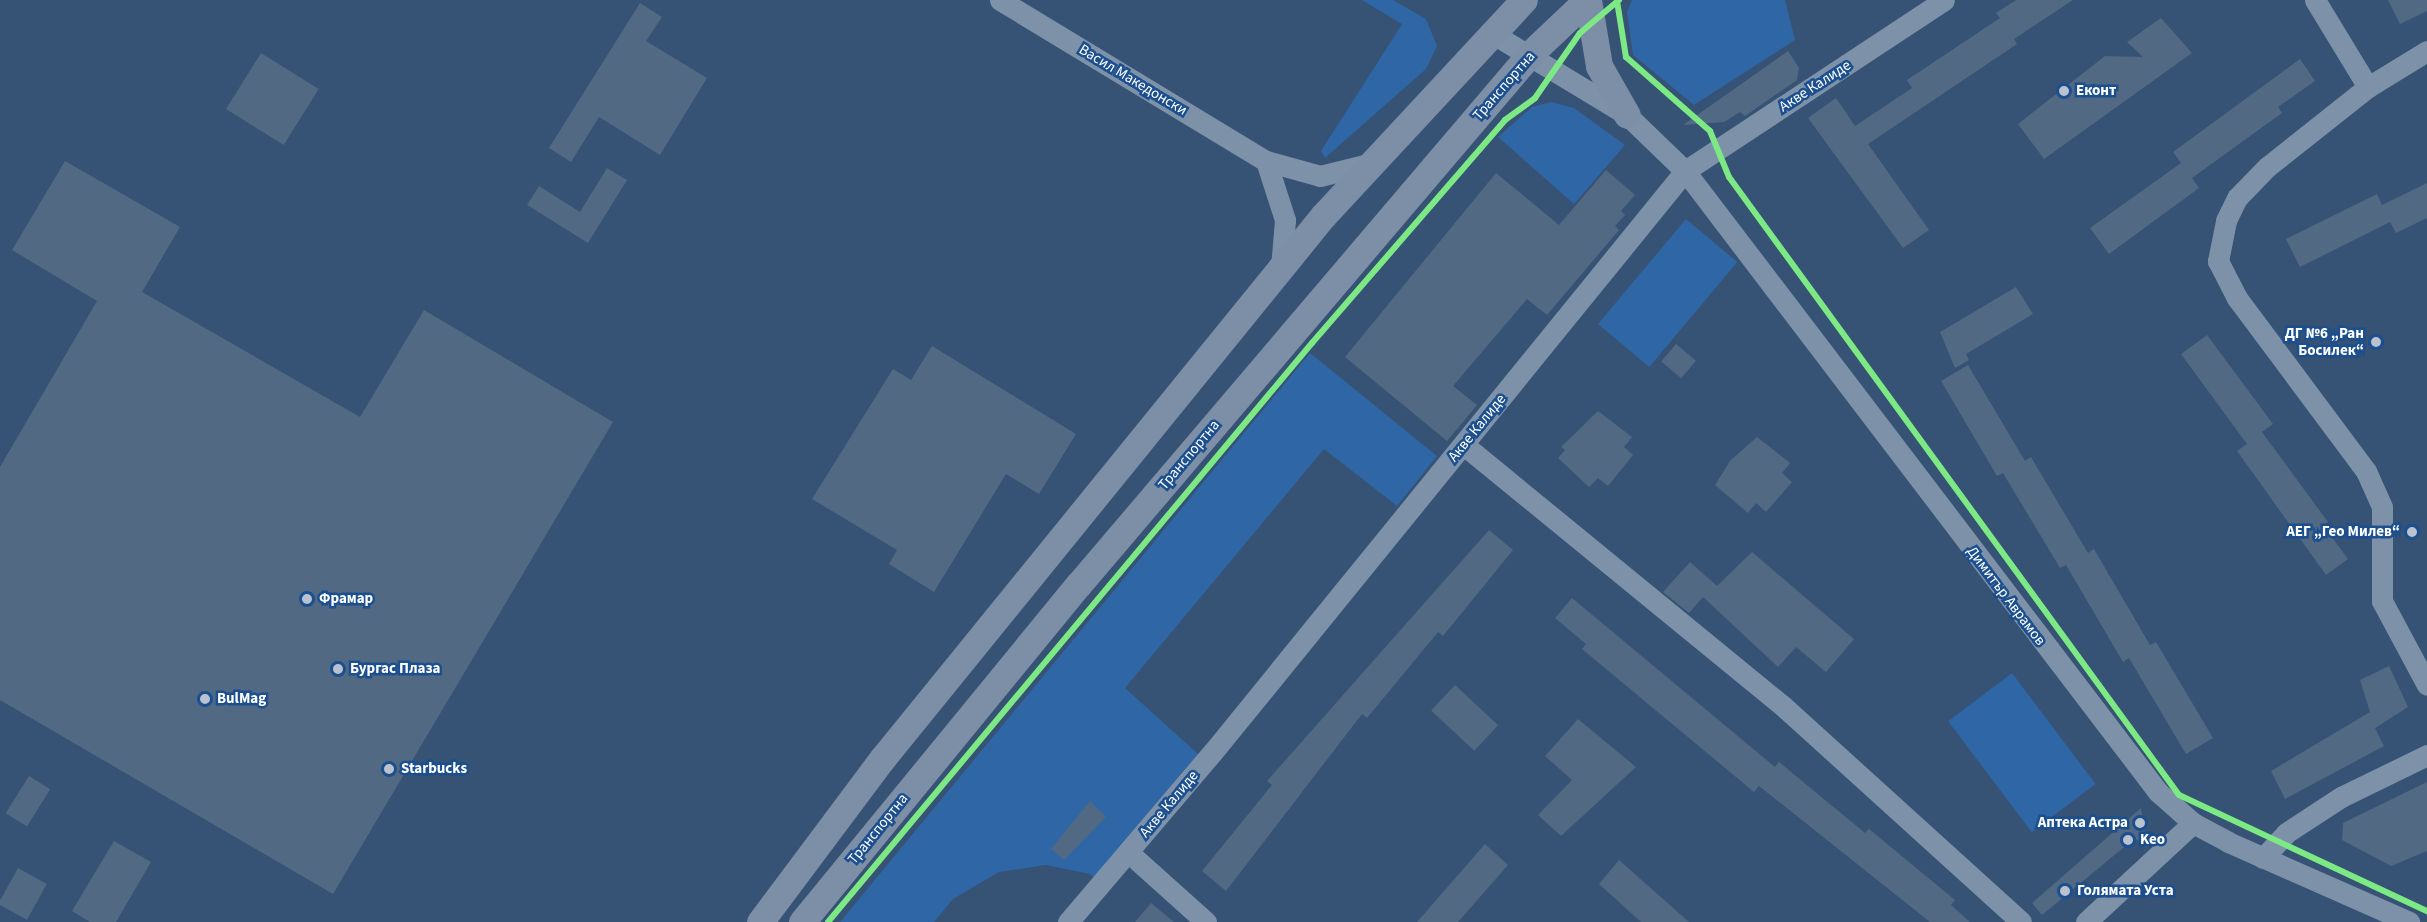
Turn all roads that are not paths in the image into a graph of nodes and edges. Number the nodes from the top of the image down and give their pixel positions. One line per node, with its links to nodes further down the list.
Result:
1 (1000, 0): 11 (street, Васил Македонски)
2 (1524, 0): 6 (main road)
3 (1588, 0): 8 (main road, Транспортна); 10 (main road)
4 (1944, 0): 13 (street, Акве Калиде)
5 (2315, 0): 9 (street)
6 (1490, 32): 8 (street, Димитър Аврамов); 12 (main road)
7 (2427, 51): 9 (street)
8 (1529, 55): 10 (street, Димитър Аврамов); 22 (main road, Транспортна)
9 (2368, 87): 16 (street)
10 (1627, 115): 13 (street, Димитър Аврамов)
11 (1266, 161): 12 (street, Васил Македонски); 14 (street)
12 (1368, 164): 14 (main road)
13 (1685, 171): 15 (street, Акве Калиде); 18 (street, Димитър Аврамов)
14 (1281, 268): 21 (main road)
15 (1464, 445): 19 (street, Акве Калиде); 25 (street)
16 (2427, 685)
17 (2427, 755): 20 (street)
18 (2193, 823): 20 (street, Димитър Аврамов); 26 (street)
19 (1128, 852): 23 (street, Акве Калиде); 24 (street)
20 (2262, 858): 27 (street, Димитър Аврамов)
21 (760, 922)
22 (802, 922)
23 (1068, 922)
24 (1206, 922)
25 (2021, 922)
26 (2086, 922)
27 (2409, 922)

